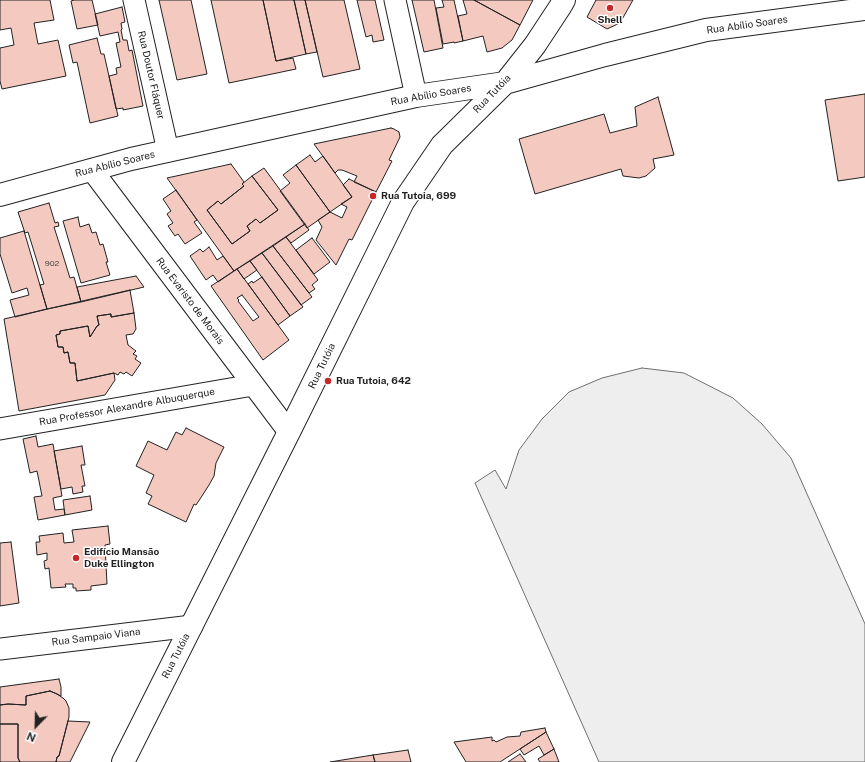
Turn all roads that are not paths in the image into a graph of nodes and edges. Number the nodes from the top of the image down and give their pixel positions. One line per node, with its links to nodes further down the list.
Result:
1 (134, 0): 7 (street, Rua Doutor Fláquer)
2 (396, 0): 6 (street)
3 (564, 0): 5 (street, Rua Tutóia)
4 (865, 9): 5 (street, Rua Abílio Soares)
5 (505, 83): 6 (street, Rua Abílio Soares); 12 (street, Rua Tutóia)
6 (416, 96): 7 (street, Rua Abílio Soares)
7 (168, 151): 8 (street, Rua Abílio Soares)
8 (92, 170): 9 (street, Rua Abílio Soares); 10 (street, Rua Evaristo de Morais)
9 (0, 196)
10 (253, 385): 11 (street, Rua Professor Alexandre Albuquerque); 12 (street, Rua Evaristo de Morais)
11 (0, 428)
12 (289, 432): 13 (street, Rua Tutóia)
13 (192, 626): 14 (street, Rua Sampaio Viana); 15 (street, Rua Tutóia)
14 (0, 649)
15 (122, 762)

